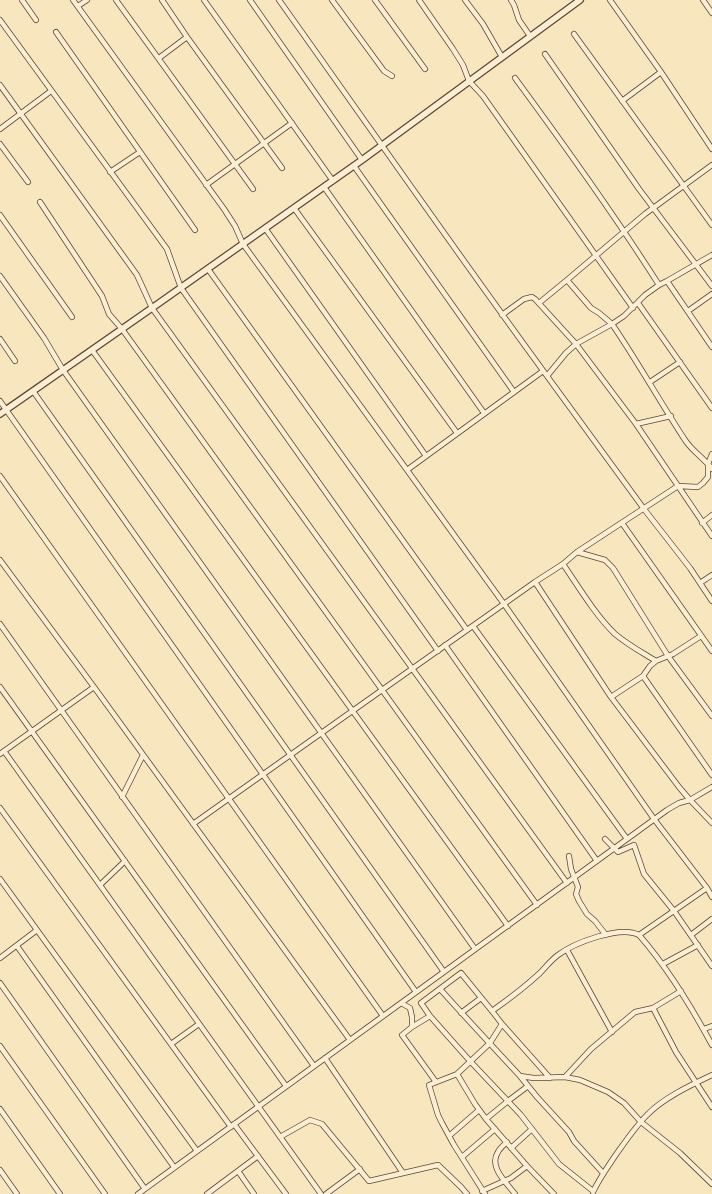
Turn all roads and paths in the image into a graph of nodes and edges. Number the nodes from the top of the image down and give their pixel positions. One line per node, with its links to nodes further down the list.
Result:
1 (22, 0): 20 (street)
2 (73, 0): 17 (street)
3 (86, 0): 17 (street)
4 (116, 0): 27 (street)
5 (162, 0): 24 (street)
6 (204, 0): 37 (street)
7 (250, 0): 44 (street)
8 (279, 0): 41 (street)
9 (332, 0): 30 (street)
10 (375, 0): 28 (street)
11 (419, 0): 32 (street)
12 (465, 0): 26 (street)
13 (511, 0): 23 (street)
14 (580, 0): 23 (street)
15 (610, 0): 29 (street)
16 (703, 0): 18 (street)
17 (78, 6): 52 (street)
18 (712, 13)
19 (0, 20): 34 (street)
20 (36, 20)
21 (56, 32): 43 (street)
22 (574, 34): 35 (street)
23 (530, 36): 26 (street)
24 (188, 37): 27 (street); 39 (street)
25 (546, 54): 58 (street)
26 (502, 57): 32 (street)
27 (159, 58): 45 (street)
28 (425, 69)
29 (661, 72): 35 (street); 42 (street)
30 (392, 76)
31 (515, 78): 63 (street)
32 (469, 81): 41 (street); 66 (street)
33 (0, 85): 36 (street)
34 (51, 91): 36 (street); 49 (street)
35 (622, 101): 53 (street)
36 (21, 113): 38 (street); 78 (street)
37 (292, 123): 39 (street); 50 (street)
38 (0, 128)
39 (264, 143): 45 (street); 48 (street)
40 (0, 144): 51 (street)
41 (382, 145): 44 (street); 81 (street)
42 (712, 149)
43 (140, 152): 49 (street); 62 (street)
44 (362, 160): 47 (street)
45 (235, 164): 52 (street); 55 (street)
46 (712, 165): 53 (street)
47 (354, 166): 50 (street); 97 (street)
48 (282, 168)
49 (110, 172): 74 (street)
50 (333, 181): 54 (street)
51 (28, 182)
52 (206, 185): 64 (street)
53 (684, 185): 58 (street); 60 (street)
54 (324, 187): 57 (street); 101 (street)
55 (253, 189)
56 (40, 202): 84 (street)
57 (294, 208): 61 (street); 105 (street)
58 (653, 208): 63 (street); 67 (street)
59 (0, 215): 82 (street)
60 (712, 226)
61 (265, 228): 64 (street); 107 (street)
62 (195, 230)
63 (625, 231): 66 (street); 72 (street)
64 (243, 244): 68 (street); 110 (street)
65 (712, 255): 67 (street)
66 (595, 256): 70 (street); 79 (street)
67 (696, 264): 71 (street); 73 (street)
68 (208, 269): 74 (street); 128 (street)
69 (0, 276): 92 (street)
70 (567, 280): 76 (street); 83 (street)
71 (667, 281): 72 (street); 80 (street)
72 (659, 285): 77 (street)
73 (712, 286)
74 (181, 288): 78 (street); 131 (street)
75 (712, 294): 80 (street)
76 (539, 303): 81 (street); 87 (street)
77 (638, 303): 79 (street); 91 (street)
78 (152, 308): 84 (street); 135 (street)
79 (633, 308): 83 (street)
80 (688, 311): 85 (street)
81 (502, 314): 93 (street)
82 (72, 317)
83 (612, 324): 87 (street); 95 (street)
84 (122, 329): 89 (street); 139 (street)
85 (710, 339): 88 (street)
86 (0, 340): 90 (street)
87 (576, 344): 94 (street); 104 (street)
88 (712, 347)
89 (92, 350): 92 (street); 142 (street)
90 (15, 361)
91 (680, 362): 95 (street); 99 (street)
92 (63, 370): 96 (street); 145 (street)
93 (543, 371): 94 (street); 97 (street)
94 (547, 376): 113 (street)
95 (650, 382): 103 (street)
96 (32, 391): 100 (street); 148 (street)
97 (514, 392): 101 (street)
98 (0, 401): 100 (street)
99 (712, 407)
100 (6, 409): 102 (street); 149 (street)
101 (484, 413): 105 (street)
102 (0, 414)
103 (671, 416): 104 (street); 108 (street)
104 (636, 424): 112 (street)
105 (457, 433): 107 (street)
106 (712, 454): 108 (street)
107 (426, 456): 110 (street)
108 (708, 464): 109 (street); 112 (street)
109 (712, 469)
110 (407, 470): 125 (street)
111 (0, 476): 153 (street)
112 (678, 486): 113 (street); 115 (street)
113 (644, 509): 116 (street); 123 (street)
114 (712, 515): 115 (street)
115 (702, 522): 117 (street)
116 (622, 523): 118 (street); 129 (street)
117 (712, 536)
118 (577, 552): 120 (street); 133 (street)
119 (0, 560): 137 (street)
120 (564, 564): 122 (street); 134 (street)
121 (712, 575): 123 (street)
122 (535, 582): 125 (street); 140 (street)
123 (700, 583): 124 (street)
124 (712, 601)
125 (504, 604): 127 (street); 156 (street)
126 (0, 624): 141 (street)
127 (473, 626): 128 (street); 160 (street)
128 (467, 630): 130 (street)
129 (702, 636): 132 (street); 133 (street)
130 (445, 645): 131 (street); 164 (street)
131 (438, 651): 135 (street)
132 (712, 651)
133 (668, 656): 134 (street); 143 (street)
134 (656, 661): 136 (street)
135 (412, 668): 139 (street); 167 (street)
136 (643, 676): 140 (street); 150 (street)
137 (94, 687): 141 (street); 147 (street)
138 (0, 688): 144 (street)
139 (382, 690): 142 (street); 170 (street)
140 (611, 697): 154 (street)
141 (61, 711): 144 (street); 152 (street)
142 (352, 711): 145 (street); 173 (street)
143 (712, 716)
144 (32, 731): 146 (street); 163 (street)
145 (321, 733): 148 (street); 180 (street)
146 (2, 753): 168 (street)
147 (143, 755): 152 (street); 158 (street)
148 (290, 755): 149 (street); 185 (street)
149 (263, 774): 153 (street); 189 (street)
150 (712, 776)
151 (712, 787): 154 (street)
152 (122, 797): 210 (street)
153 (229, 799): 158 (street); 195 (street)
154 (690, 800): 156 (street); 157 (street)
155 (0, 808): 205 (street)
156 (654, 819): 160 (street); 169 (street)
157 (712, 823)
158 (193, 824): 203 (street)
159 (605, 839): 161 (street)
160 (627, 839): 161 (street)
161 (614, 848): 164 (street); 171 (street)
162 (569, 856): 165 (street)
163 (125, 861): 168 (street); 218 (street)
164 (597, 861): 165 (street)
165 (575, 877): 167 (street); 175 (street)
166 (0, 879): 174 (street)
167 (567, 883): 170 (street)
168 (100, 885): 197 (street)
169 (710, 892): 171 (street)
170 (537, 905): 173 (street)
171 (674, 911): 176 (street); 177 (street)
172 (712, 919): 177 (street)
173 (508, 926): 180 (street)
174 (37, 930): 179 (street); 234 (street)
175 (606, 935): 176 (street); 181 (street)
176 (639, 935): 183 (street)
177 (691, 935): 178 (street)
178 (698, 945): 183 (street); 184 (street)
179 (17, 946): 182 (street); 238 (street)
180 (476, 949): 185 (street)
181 (567, 950): 193 (street); 202 (street)
182 (0, 958)
183 (663, 964): 188 (street)
184 (712, 966)
185 (444, 972): 189 (street)
186 (0, 983): 246 (street)
187 (440, 988): 190 (street); 194 (street); 196 (street)
188 (681, 991): 192 (street); 201 (street)
189 (416, 992): 191 (street)
190 (481, 998): 193 (street); 194 (street)
191 (401, 1003): 195 (street); 200 (street)
192 (653, 1008): 202 (street); 217 (street)
193 (492, 1011): 198 (street)
194 (461, 1013): 204 (street)
195 (383, 1016): 203 (street)
196 (430, 1016): 200 (street); 209 (street)
197 (199, 1024): 205 (street); 221 (street)
198 (502, 1024): 204 (street); 215 (street)
199 (712, 1026): 201 (street)
200 (412, 1027): 216 (street)
201 (704, 1029): 206 (street)
202 (612, 1032): 214 (street)
203 (350, 1040): 208 (street)
204 (490, 1043): 209 (street); 213 (street)
205 (171, 1044): 227 (street)
206 (712, 1044)
207 (0, 1046): 251 (street)
208 (325, 1058): 210 (street); 242 (street)
209 (470, 1061): 211 (street); 220 (street)
210 (314, 1066): 218 (street)
211 (457, 1074): 216 (street); 224 (street)
212 (712, 1075): 217 (street)
213 (520, 1076): 215 (street); 219 (street)
214 (565, 1077): 215 (street); 226 (street)
215 (550, 1078)
216 (436, 1082): 230 (street)
217 (696, 1083): 222 (street); 226 (street)
218 (286, 1086): 221 (street)
219 (528, 1086): 220 (street); 243 (street)
220 (508, 1101): 225 (street); 229 (street)
221 (258, 1107): 227 (street); 231 (street)
222 (712, 1107)
223 (0, 1109): 250 (street)
224 (480, 1110): 225 (street); 230 (street)
225 (486, 1119): 228 (street)
226 (641, 1122): 243 (street); 245 (street)
227 (233, 1125): 234 (street); 235 (street)
228 (495, 1129): 232 (street); 236 (street)
229 (532, 1129): 233 (street); 248 (street)
230 (449, 1136): 236 (street)
231 (280, 1137): 240 (street); 256 (street)
232 (507, 1142): 233 (street); 244 (street)
233 (511, 1148): 237 (street)
234 (197, 1151): 238 (street)
235 (258, 1156): 241 (street); 255 (street)
236 (462, 1157): 247 (street)
237 (527, 1166): 244 (street); 260 (street)
238 (174, 1168): 246 (street)
239 (0, 1170): 249 (street)
240 (360, 1170): 242 (street); 257 (street)
241 (238, 1171): 253 (street); 254 (street)
242 (403, 1173): 258 (street)
243 (604, 1173): 248 (street)
244 (505, 1181): 247 (street); 259 (street)
245 (712, 1184)
246 (145, 1189): 252 (street)
247 (484, 1192)
248 (593, 1193)
249 (17, 1194)
250 (60, 1194)
251 (105, 1194)
252 (138, 1194)
253 (207, 1194)
254 (254, 1194)
255 (286, 1194)
256 (321, 1194)
257 (326, 1194)
258 (467, 1194)
259 (516, 1194)
260 (554, 1194)

